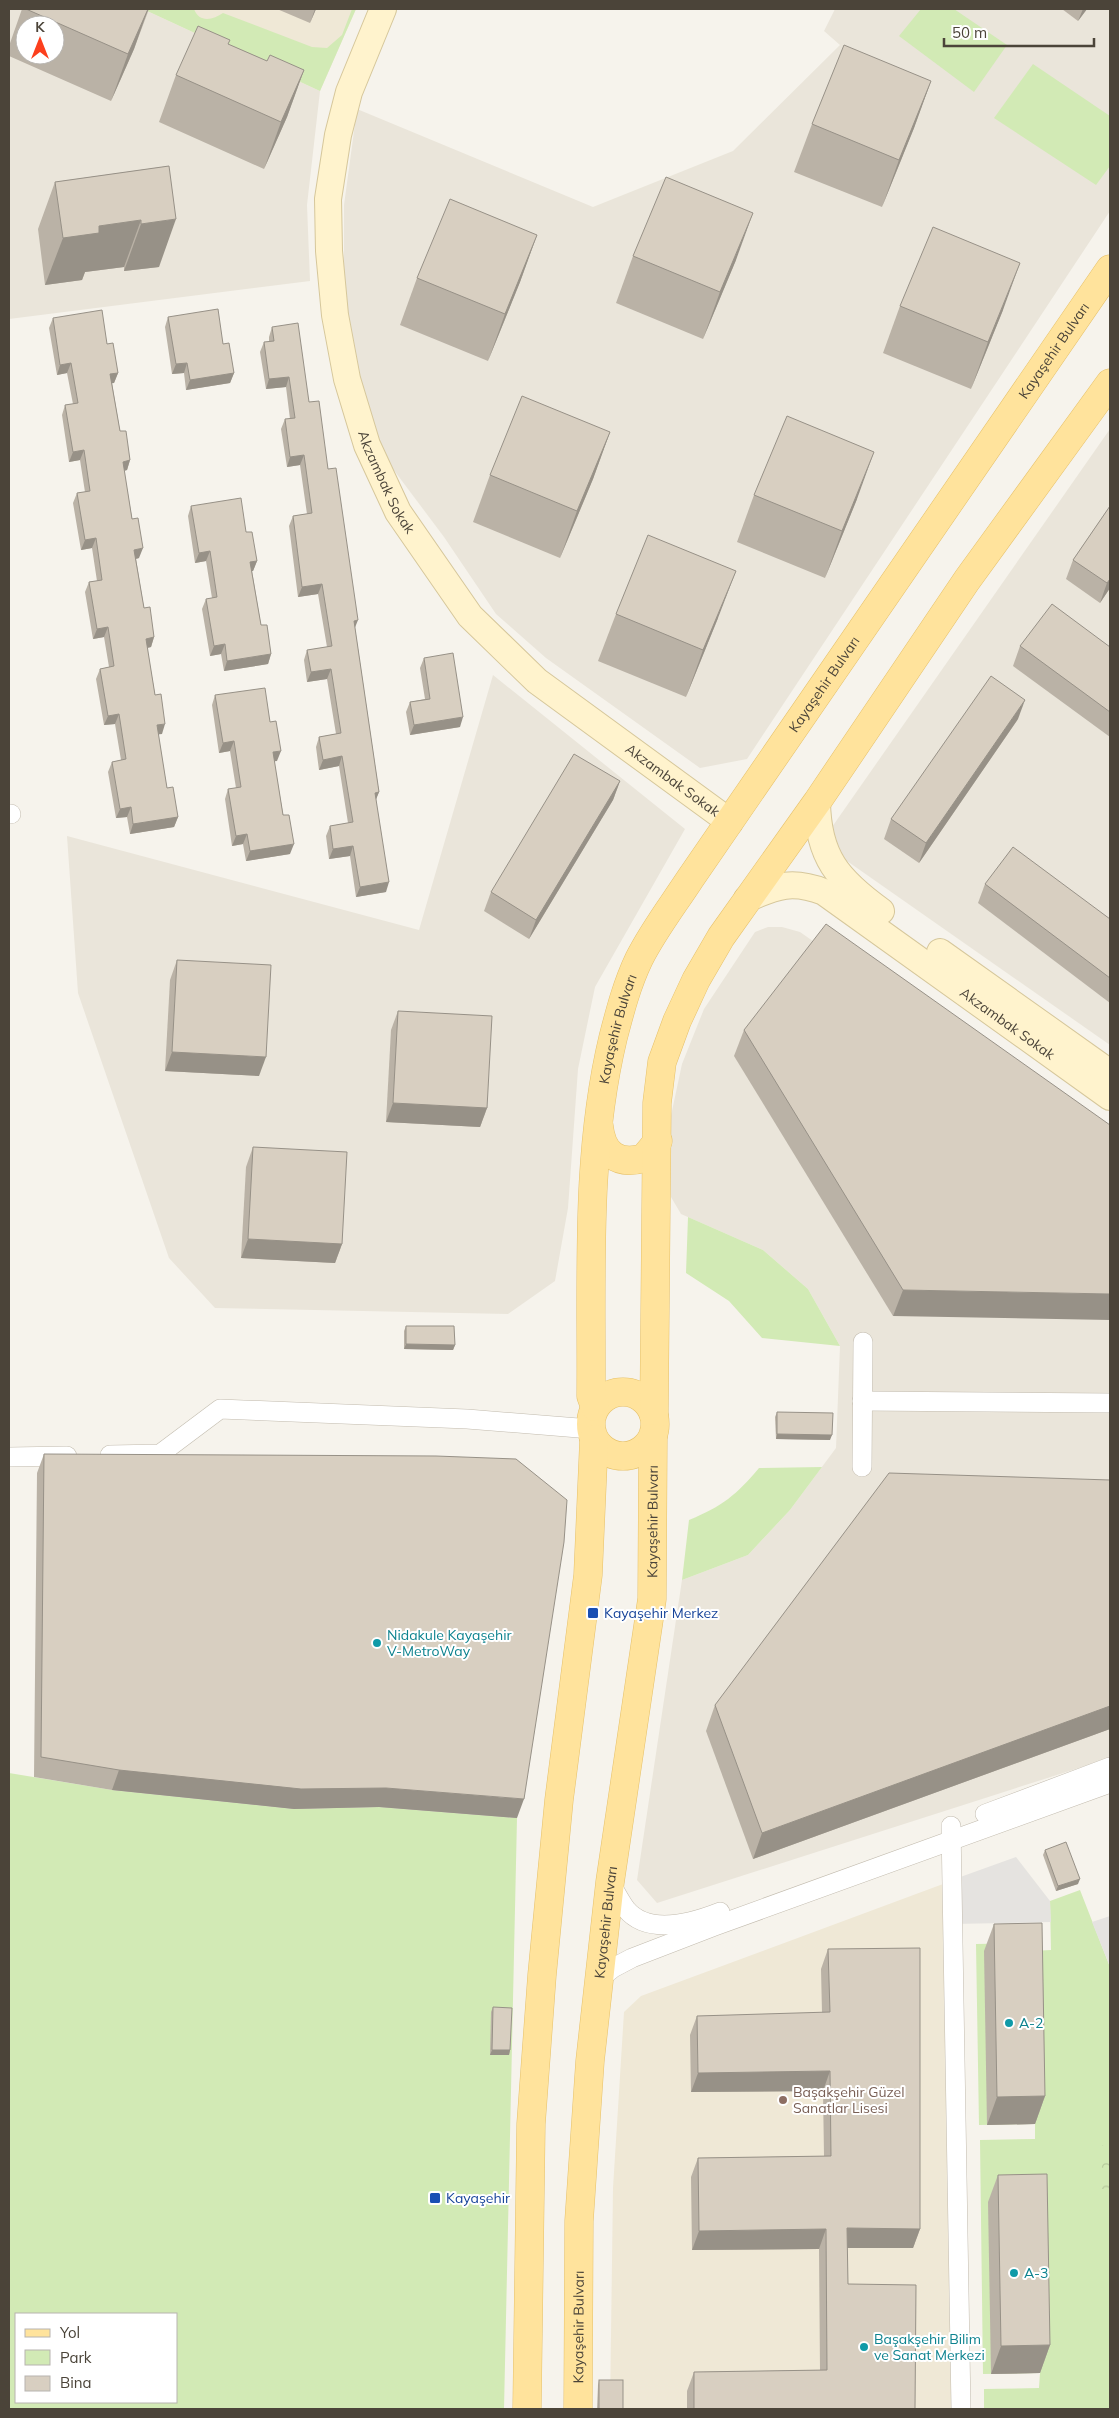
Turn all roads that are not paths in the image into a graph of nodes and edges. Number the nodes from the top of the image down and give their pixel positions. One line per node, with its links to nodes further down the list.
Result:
1 (383, 9): 5 (street, Akzambak Sokak)
2 (1110, 269): 5 (main road, Kayaşehir Bulvarı)
3 (1110, 383): 4 (main road, Kayaşehir Bulvarı)
4 (817, 802): 6 (main road, Kayaşehir Bulvarı); 7 (street, Akzambak Sokak)
5 (730, 822): 9 (main road, Kayaşehir Bulvarı)
6 (747, 899): 8 (street, Akzambak Sokak); 10 (main road, Kayaşehir Bulvarı)
7 (1110, 1073)
8 (1110, 1097)
9 (598, 1125): 10 (main road, Kayaşehir Bulvarı); 14 (main road, Kayaşehir Bulvarı)
10 (658, 1141): 15 (main road, Kayaşehir Bulvarı)
11 (863, 1342): 12 (street)
12 (862, 1400): 13 (street); 17 (street)
13 (1110, 1403)
14 (593, 1425): 15 (main road, Kayaşehir Bulvarı); 15 (main road); 16 (street); 23 (main road, Kayaşehir Bulvarı)
15 (654, 1426): 21 (main road, Kayaşehir Bulvarı)
16 (9, 1457)
17 (862, 1467)
18 (1110, 1767): 20 (street)
19 (1110, 1783): 20 (street)
20 (952, 1833): 21 (street); 22 (street); 25 (street)
21 (610, 1882): 22 (main road, Kayaşehir Bulvarı)
22 (598, 1980): 24 (main road, Kayaşehir Bulvarı)
23 (528, 2409)
24 (578, 2409)
25 (961, 2409)

